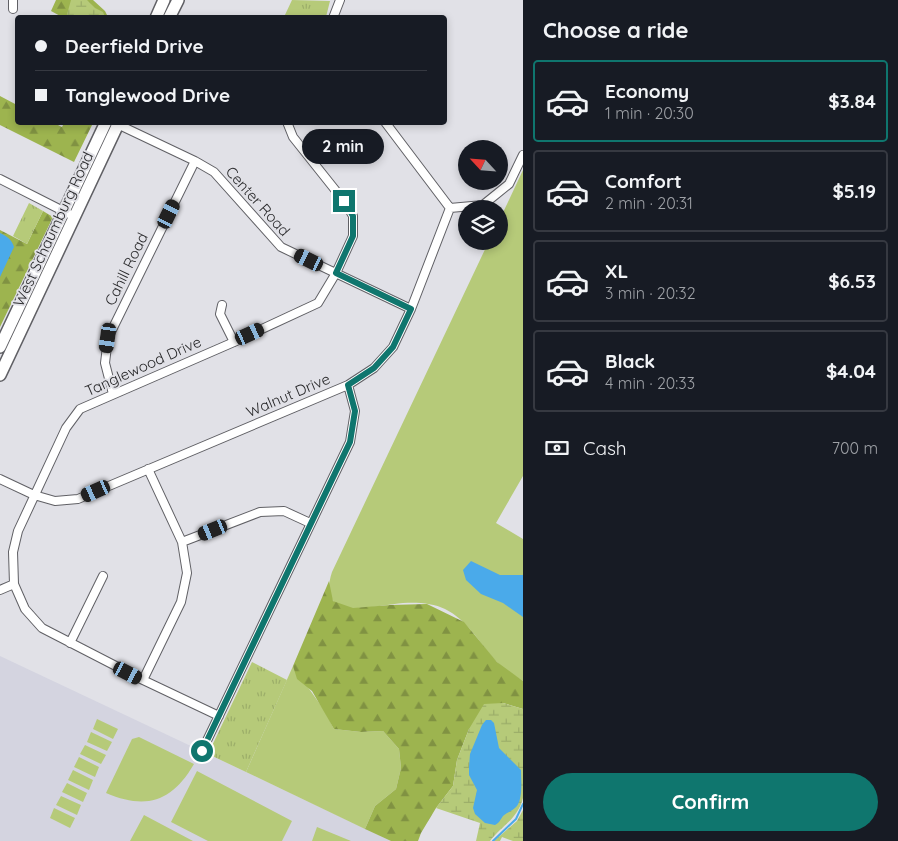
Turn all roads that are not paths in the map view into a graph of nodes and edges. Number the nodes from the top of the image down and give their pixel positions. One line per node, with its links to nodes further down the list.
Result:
1 (13, 0): 5 (street)
2 (164, 0): 6 (main road)
3 (178, 0): 7 (main road)
4 (340, 0): 8 (street)
5 (13, 9)
6 (157, 15)
7 (170, 15)
8 (334, 15)
9 (105, 125): 18 (main road, West Schaumburg Road)
10 (116, 125): 18 (main road, West Schaumburg Road)
11 (121, 125): 15 (street, Center Road)
12 (289, 125): 19 (street, Tanglewood Drive)
13 (387, 125): 17 (street)
14 (523, 155): 17 (street)
15 (195, 161): 19 (street, Center Road); 26 (street, Cahill Road)
16 (0, 179): 18 (street)
17 (450, 208): 21 (street, Walnut Drive)
18 (69, 214): 23 (main road, West Schaumburg Road); 24 (main road, West Schaumburg Road)
19 (336, 273): 21 (street, Center Road); 22 (street, Tanglewood Drive)
20 (222, 305): 22 (street)
21 (411, 309): 25 (street, Walnut Drive)
22 (234, 342): 26 (street, Tanglewood Drive)
23 (0, 347)
24 (0, 375)
25 (348, 385): 27 (street, Walnut Drive); 30 (street)
26 (113, 394): 29 (street, Tanglewood Drive)
27 (148, 469): 29 (street, Walnut Drive); 31 (street)
28 (0, 479): 29 (street, Walnut Drive)
29 (34, 495): 33 (street, Tanglewood Drive)
30 (310, 523): 31 (street); 37 (street)
31 (182, 542): 36 (street)
32 (103, 576): 35 (street)
33 (14, 584): 34 (street); 35 (street, Tanglewood Drive)
34 (0, 590)
35 (70, 643): 36 (street, Tanglewood Drive)
36 (143, 680): 37 (street, Tanglewood Drive)
37 (219, 716): 38 (street)
38 (202, 751)

